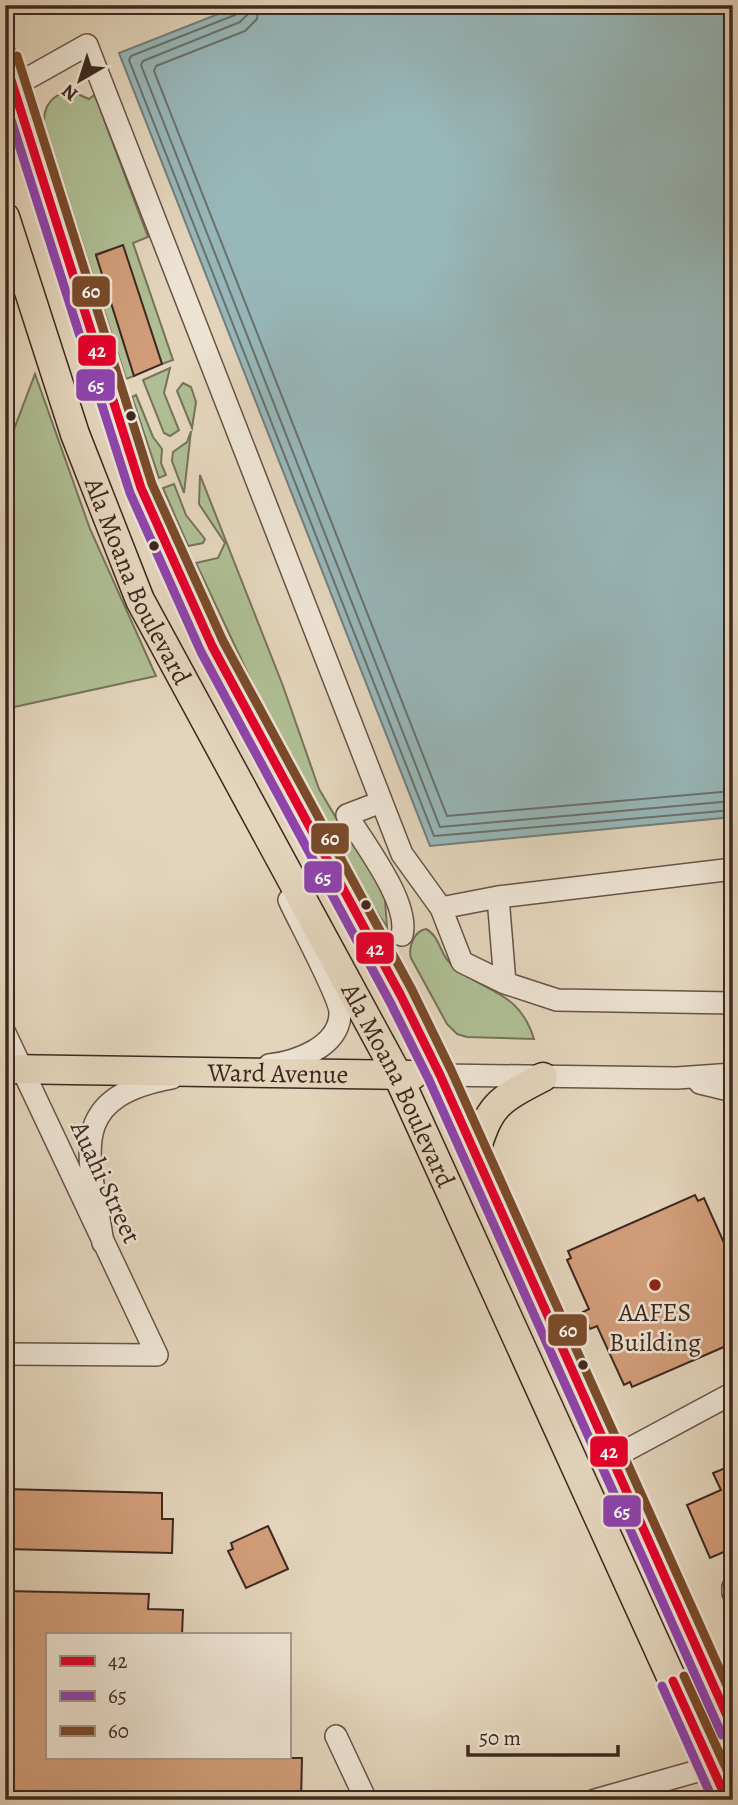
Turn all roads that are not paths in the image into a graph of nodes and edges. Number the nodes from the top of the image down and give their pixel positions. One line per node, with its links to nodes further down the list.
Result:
1 (8, 81): 4 (street); 16 (main road, Ala Moana Boulevard)
2 (5, 217): 3 (main road, Ala Moana Boulevard)
3 (235, 776): 13 (street); 14 (main road, Ala Moana Boulevard)
4 (381, 802): 7 (street); 8 (street)
5 (733, 869): 6 (street)
6 (498, 898): 7 (street); 9 (street)
7 (441, 908): 9 (street)
8 (402, 935)
9 (505, 983): 10 (street)
10 (733, 1003)
11 (5, 1033): 12 (street, Auahi Street)
12 (13, 1069): 13 (main road, Ward Avenue); 21 (street, Auahi Street)
13 (219, 1072): 14 (main road, Ward Avenue); 21 (street)
14 (397, 1074): 16 (main road, Ward Avenue); 29 (main road, Ala Moana Boulevard)
15 (733, 1074): 18 (street, Ward Avenue)
16 (440, 1075): 17 (street, Ward Avenue); 20 (main road, Ala Moana Boulevard)
17 (543, 1076): 18 (street, Ward Avenue); 20 (main road)
18 (677, 1078): 19 (street, Ward Avenue)
19 (733, 1091)
20 (475, 1154): 24 (main road, Ala Moana Boulevard)
21 (103, 1243): 22 (street, Auahi Street)
22 (5, 1354)
23 (733, 1393): 24 (street)
24 (612, 1458): 27 (main road, Ala Moana Boulevard)
25 (733, 1587): 26 (street)
26 (733, 1594)
27 (733, 1730)
28 (336, 1736): 30 (street)
29 (722, 1764): 31 (street); 32 (main road, Ala Moana Boulevard)
30 (366, 1800)
31 (594, 1800)
32 (727, 1800)

